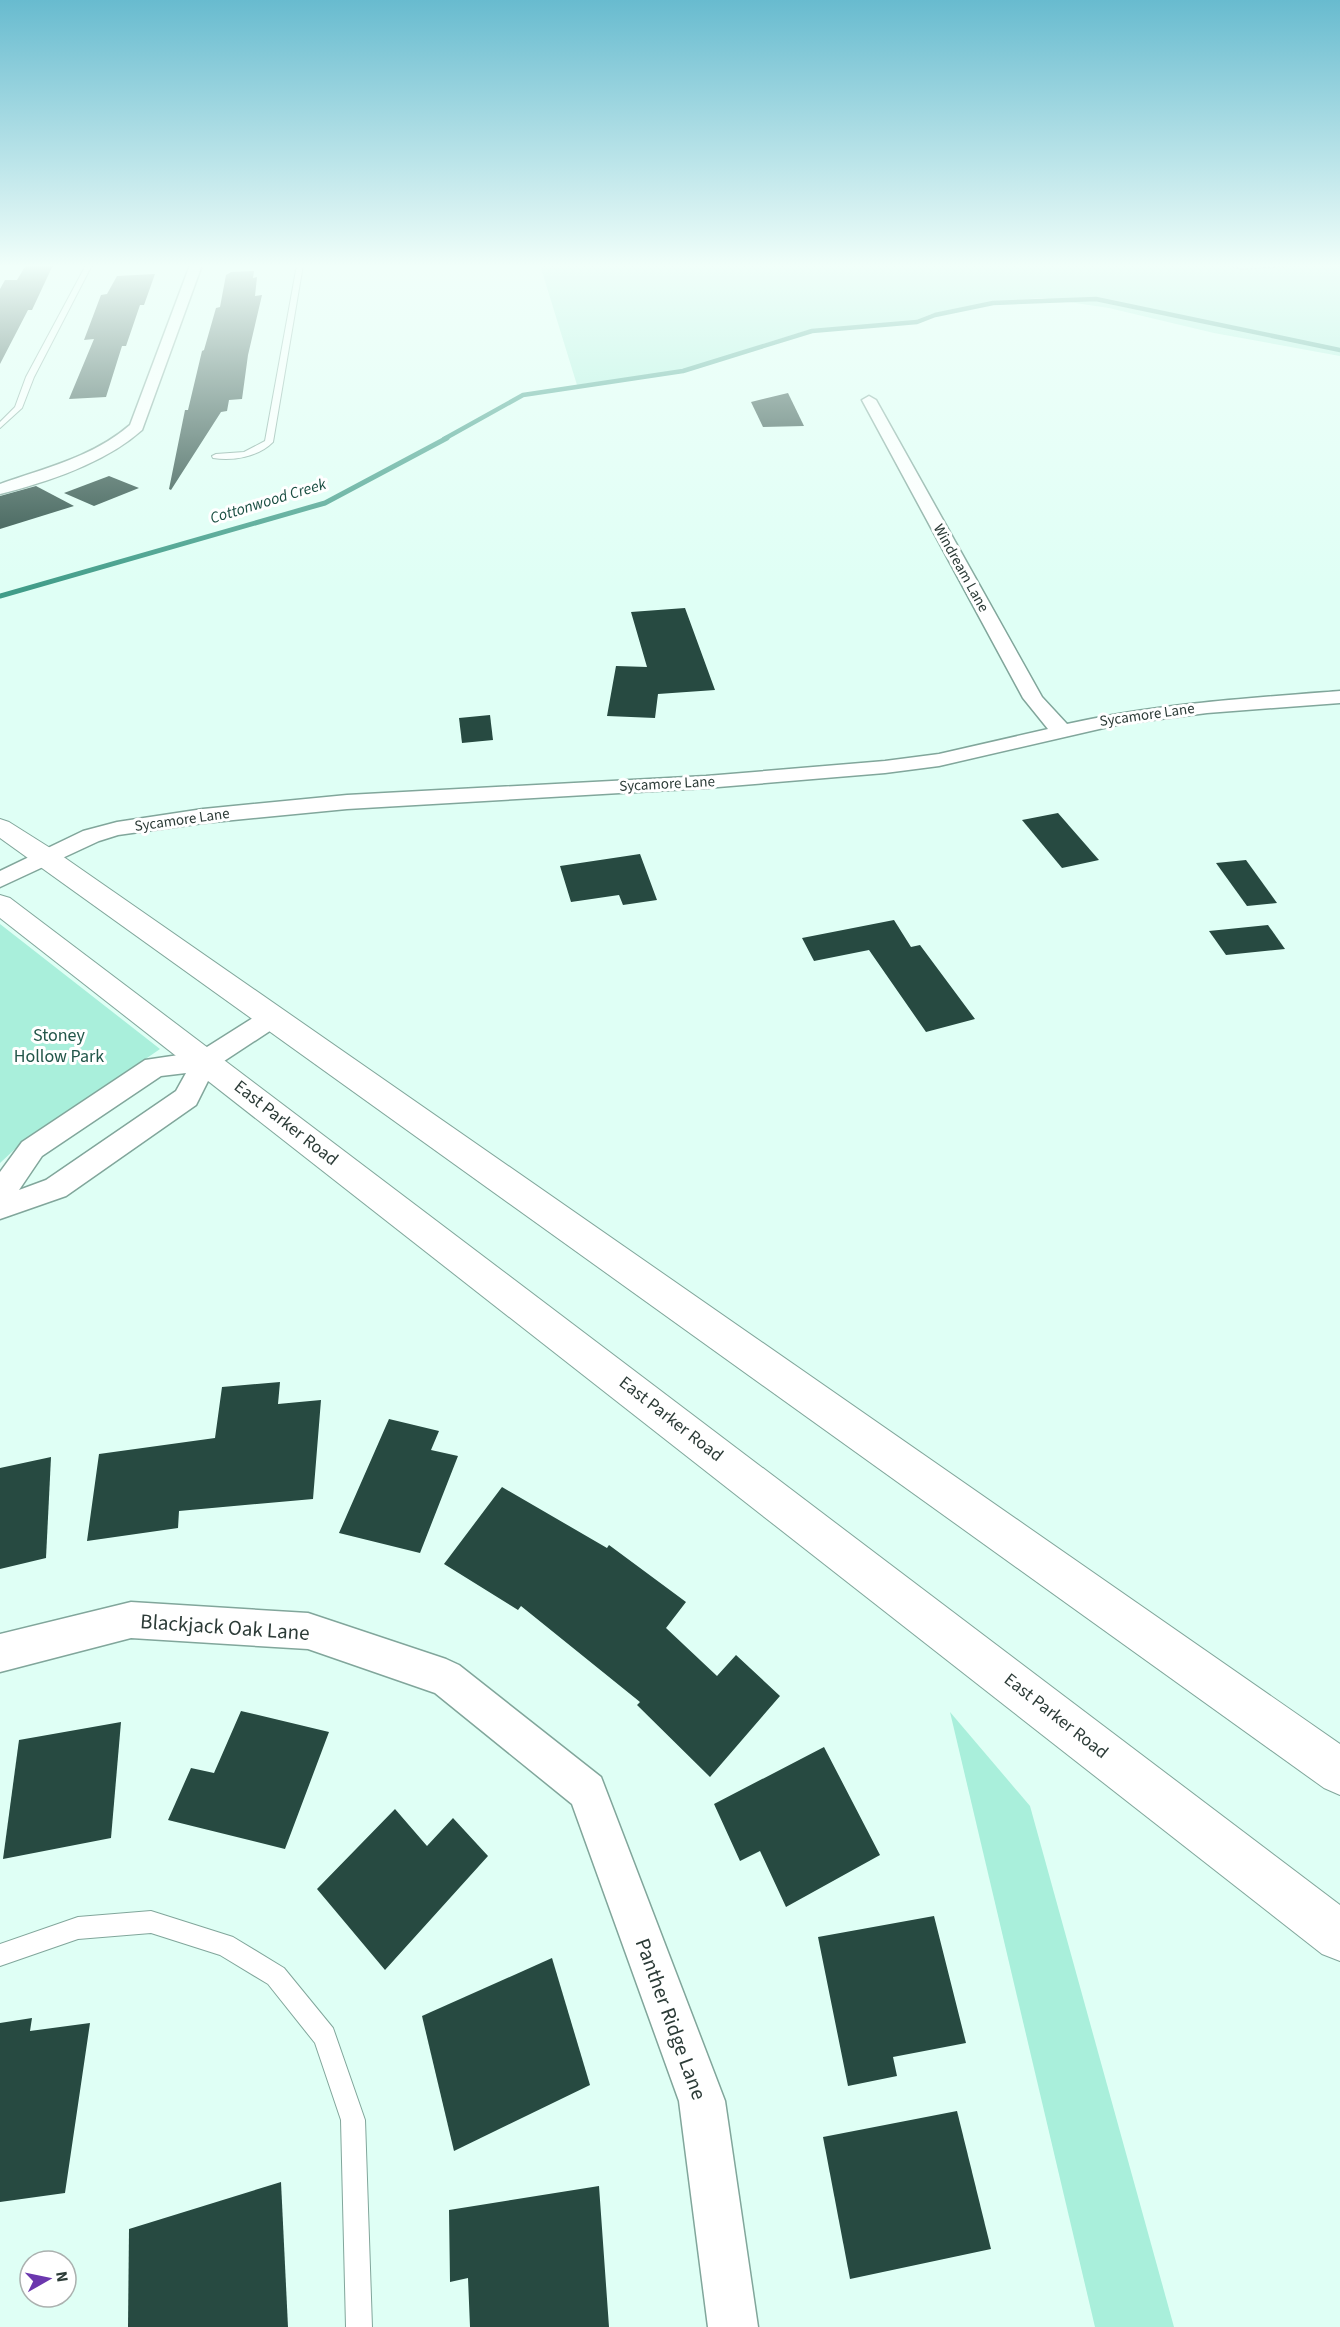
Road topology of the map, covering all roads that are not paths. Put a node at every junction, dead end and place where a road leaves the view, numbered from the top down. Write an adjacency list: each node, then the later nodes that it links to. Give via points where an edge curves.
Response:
1 (32, 374): 5 (lane, via 18,408)
2 (156, 374): 7 (street, via 137,427 128,436 106,450)
3 (281, 374): 6 (lane, via 269,442 248,454)
4 (868, 400): 9 (street, Windream Lane, via 1033,698)
5 (0, 426)
6 (216, 456)
7 (0, 489)
8 (1340, 697): 9 (street, Sycamore Lane, via 1170,711)
9 (1061, 730): 11 (street, Sycamore Lane, via 939,760 885,767 706,782 327,803 203,816 103,832)
10 (0, 827): 11 (main road)
11 (46, 857): 12 (street, Sycamore Lane); 14 (main road)
12 (0, 880)
13 (0, 904): 15 (main road, East Parker Road)
14 (273, 1017): 15 (street); 19 (main road)
15 (205, 1061): 16 (street, via 154,1067 32,1149); 17 (street, via 186,1098 56,1188); 21 (main road, East Parker Road)
16 (0, 1194)
17 (0, 1208)
18 (0, 1653): 20 (street, Blackjack Oak Lane, via 131,1620 308,1631 446,1678)
19 (1340, 1772)
20 (587, 1791): 24 (street, Panther Ridge Lane, via 702,2101)
21 (1340, 1936)
22 (0, 1954): 23 (lane, via 78,1928 151,1922 225,1946 276,1976 325,2036 353,2120)
23 (359, 2327)
24 (734, 2327)

